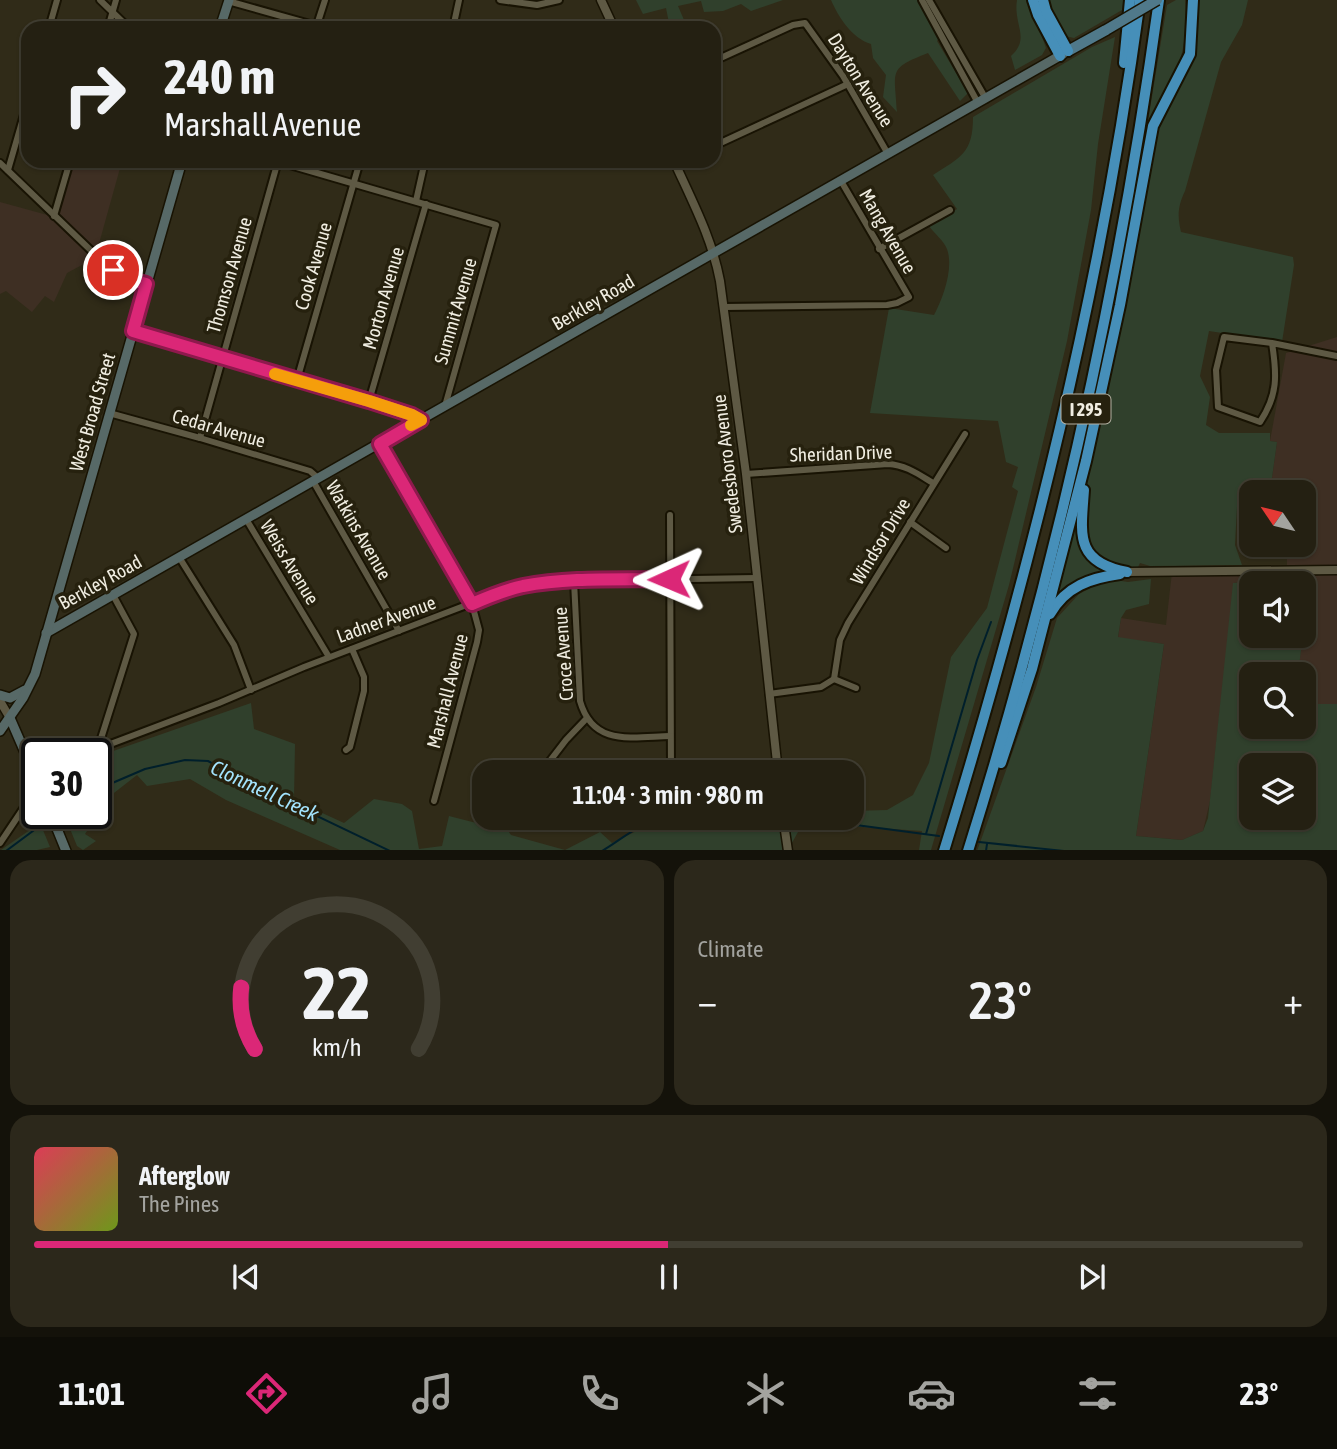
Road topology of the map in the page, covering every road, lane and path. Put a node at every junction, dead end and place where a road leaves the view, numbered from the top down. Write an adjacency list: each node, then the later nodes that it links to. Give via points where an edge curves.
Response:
1 (57, 0): 19 (street)
2 (100, 0): 18 (street)
3 (116, 0): 18 (street)
4 (228, 0): 22 (main road); 23 (street)
5 (325, 0): 24 (street)
6 (459, 0): 25 (street)
7 (500, 0): 8 (street, via 537,5)
8 (559, 0)
9 (601, 0): 26 (street)
10 (922, 0): 30 (street)
11 (929, 0): 30 (street)
12 (1033, 0): 27 (highway)
13 (1043, 0): 27 (highway)
14 (1130, 0): 55 (highway, via 1118,110 1075,336)
15 (1140, 0): 55 (highway, I 295)
16 (1158, 0): 27 (main road, Berkley Road, bridge); 106 (highway, I 295, via 1128,191 1078,448)
17 (1193, 0): 66 (highway, via 1190,54 1153,126)
18 (113, 12): 20 (street); 21 (street)
19 (51, 21)
20 (110, 21)
21 (122, 21)
22 (222, 21)
23 (299, 21)
24 (320, 21)
25 (454, 21)
26 (611, 21)
27 (1064, 54): 30 (main road, Berkley Road)
28 (721, 58): 29 (street, Dayton Avenue, via 805,23)
29 (848, 84): 32 (street); 33 (street, Dayton Avenue)
30 (982, 101): 33 (main road, Berkley Road)
31 (21, 125): 42 (street)
32 (721, 143)
33 (888, 154): 43 (main road, Berkley Road)
34 (0, 163): 42 (street)
35 (68, 168): 48 (street)
36 (180, 168): 51 (main road, West Broad Street)
37 (276, 168): 57 (street, Thomson Avenue)
38 (302, 168): 44 (street)
39 (358, 168): 44 (street, Cook Avenue)
40 (423, 168): 45 (street)
41 (680, 168): 50 (street, Swedesboro Avenue)
42 (8, 170): 48 (street)
43 (841, 181): 49 (street, Mang Avenue); 50 (main road, Berkley Road)
44 (354, 183): 45 (street); 58 (street, Cook Avenue)
45 (416, 201): 46 (street)
46 (426, 204): 59 (street, Morton Avenue); 60 (street, Summit Avenue, via 496,225)
47 (950, 210): 49 (street)
48 (54, 216): 51 (street, via 124,278)
49 (879, 249): 52 (street, Mang Avenue, via 909,297 897,303)
50 (715, 253): 52 (street, Swedesboro Avenue); 60 (main road, Berkley Road)
51 (146, 284): 53 (main road, West Broad Street)
52 (724, 307): 67 (street, Swedesboro Avenue)
53 (133, 331): 57 (street); 61 (main road, West Broad Street)
54 (1272, 343): 54 (street, via 1276,373 1271,405 1260,422 1218,407 1216,370 1224,337); 56 (street)
55 (1078, 351): 113 (highway, I 295, via 1015,613)
56 (1337, 356)
57 (222, 359): 58 (street); 64 (street, Thomson Avenue)
58 (297, 380): 59 (street)
59 (369, 401): 62 (street)
60 (444, 407): 62 (main road, Berkley Road)
61 (109, 413): 64 (street, Cedar Avenue); 84 (main road, West Broad Street)
62 (421, 420): 65 (main road, Berkley Road)
63 (965, 434): 69 (street, Windsor Drive)
64 (200, 438): 68 (street, Cedar Avenue, via 310,471)
65 (380, 444): 68 (main road, Berkley Road); 81 (street, Marshall Avenue)
66 (1086, 461): 76 (highway, via 1084,545 1098,562); 82 (highway)
67 (746, 474): 69 (street, Sheridan Drive, via 888,464 911,469); 77 (street, Swedesboro Avenue)
68 (315, 480): 71 (main road, Berkley Road); 83 (street, Watkins Avenue)
69 (933, 483): 72 (street, Windsor Drive)
70 (670, 515): 78 (street)
71 (246, 519): 74 (main road, Berkley Road); 86 (street, Weiss Avenue)
72 (910, 522): 73 (street); 87 (street, Windsor Drive, via 840,640)
73 (946, 548)
74 (179, 557): 80 (main road, Berkley Road); 90 (street, via 234,645)
75 (1337, 570): 76 (street)
76 (1127, 572): 82 (highway, via 1079,584 1054,608)
77 (756, 578): 78 (street, Ladner Avenue); 91 (street, Swedesboro Avenue)
78 (669, 579): 79 (street, Ladner Avenue); 97 (street)
79 (575, 581): 81 (street, Ladner Avenue, via 523,586); 95 (street, Croce Avenue, via 580,701)
80 (113, 595): 84 (main road, Berkley Road); 98 (street, via 134,634)
81 (472, 604): 83 (street, Ladner Avenue); 105 (street, Marshall Avenue, via 479,630 477,642)
82 (1044, 626): 106 (highway, via 1009,745)
83 (399, 631): 85 (street, Ladner Avenue)
84 (46, 633): 88 (main road, West Broad Street)
85 (352, 649): 86 (street, Ladner Avenue); 101 (street, via 364,677 364,691)
86 (329, 657): 90 (street, Ladner Avenue)
87 (834, 680): 89 (street); 91 (street, via 821,687)
88 (29, 686): 92 (main road, via 10,698); 94 (main road, West Broad Street)
89 (856, 688)
90 (251, 690): 100 (street, Ladner Avenue)
91 (769, 694): 104 (street, Swedesboro Avenue)
92 (0, 695)
93 (0, 701): 94 (street)
94 (10, 718): 96 (main road, West Broad Street); 99 (main road)
95 (587, 718): 97 (street, Croce Avenue, via 611,736); 102 (street)
96 (0, 731)
97 (670, 736): 103 (street)
98 (101, 738)
99 (21, 743)
100 (112, 743)
101 (346, 750)
102 (551, 760)
103 (671, 760)
104 (777, 760)
105 (434, 802)
106 (980, 811): 114 (highway, I 295)
107 (21, 812): 110 (street)
108 (57, 829): 111 (main road)
109 (785, 830): 112 (street)
110 (0, 843)
111 (66, 850)
112 (788, 850)
113 (944, 850)
114 (968, 850)

